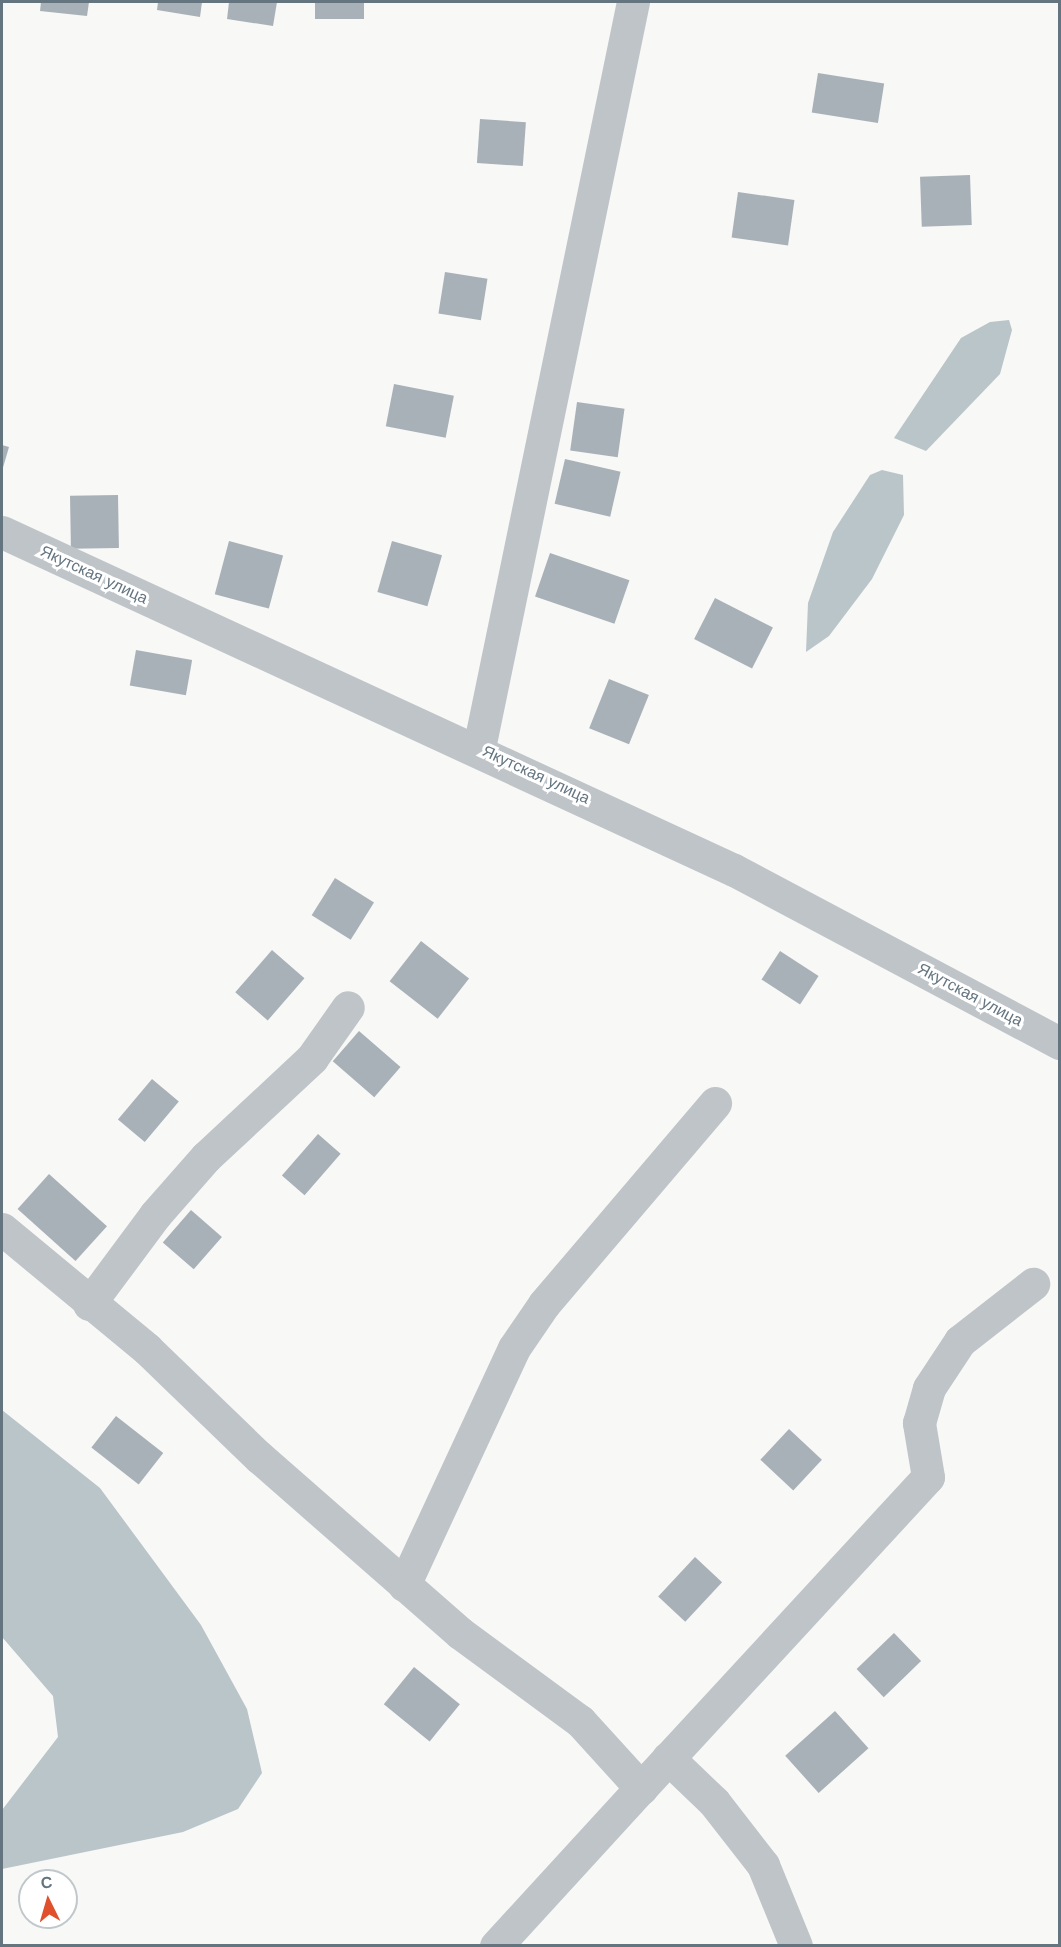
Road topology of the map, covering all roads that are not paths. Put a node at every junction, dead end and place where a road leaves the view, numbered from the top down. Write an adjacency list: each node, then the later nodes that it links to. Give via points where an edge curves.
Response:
1 (633, 2): 3 (street)
2 (2, 532): 3 (street, Якутская улица, via 234,642)
3 (479, 748): 5 (street, Якутская улица, via 734,870)
4 (348, 1007): 9 (street, via 312,1058 206,1157 155,1215)
5 (1059, 1044)
6 (715, 1103): 10 (street, via 544,1304 514,1348)
7 (2, 1229): 9 (street)
8 (1033, 1284): 11 (street, via 960,1341 929,1388 919,1423 928,1478)
9 (89, 1304): 10 (street, via 147,1348)
10 (404, 1585): 12 (street, via 580,1721)
11 (668, 1758): 12 (street); 14 (street, via 714,1802 763,1865)
12 (641, 1788): 13 (street)
13 (496, 1946)
14 (796, 1946)

